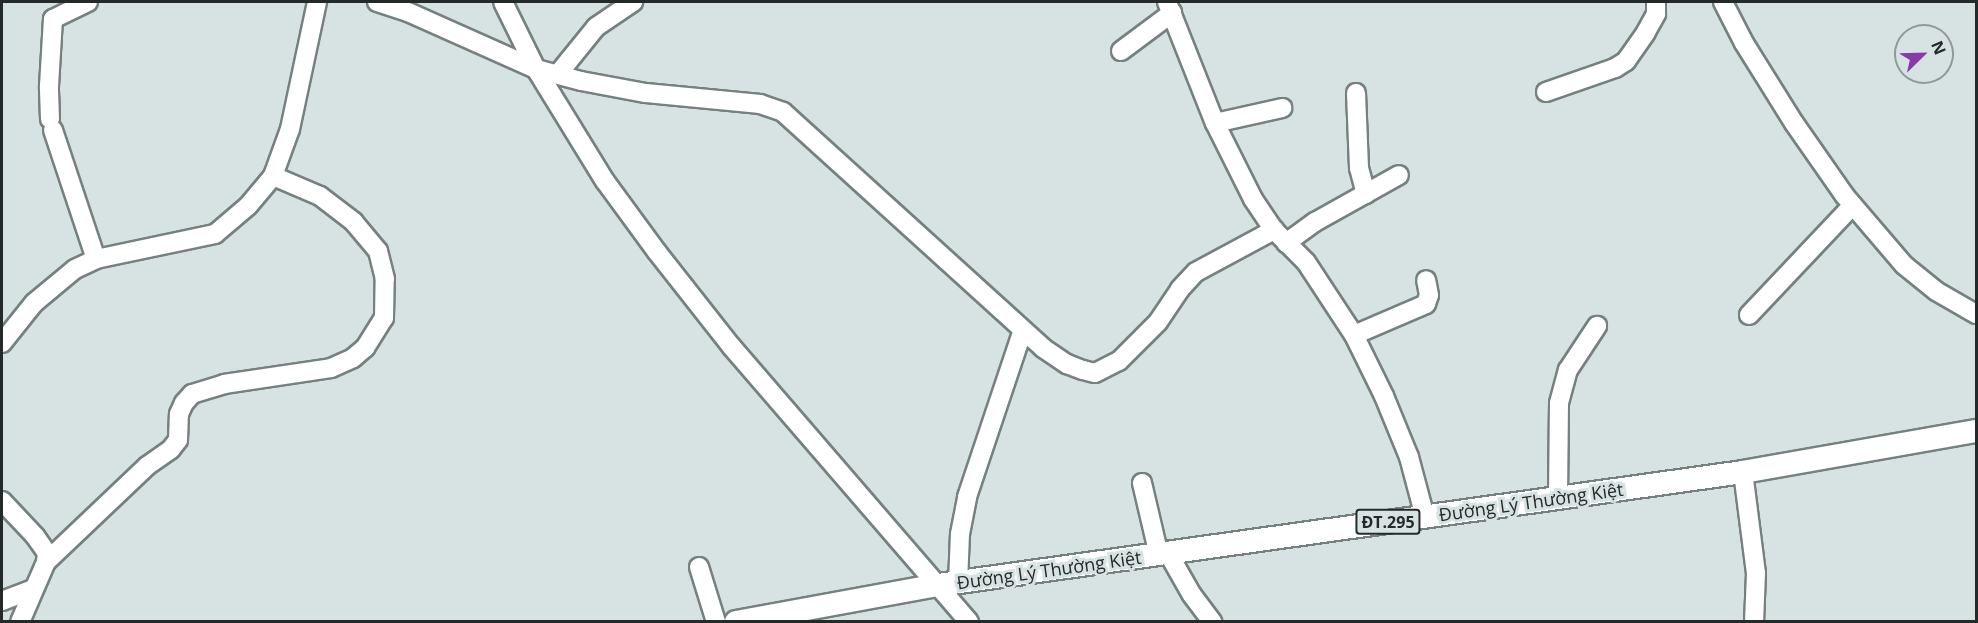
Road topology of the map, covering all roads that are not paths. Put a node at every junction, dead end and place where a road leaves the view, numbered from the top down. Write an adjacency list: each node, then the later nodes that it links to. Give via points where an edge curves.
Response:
1 (88, 2): 21 (street, via 53,19 49,86 52,124)
2 (317, 2): 17 (street, via 290,129)
3 (377, 2): 10 (street)
4 (503, 2): 10 (street)
5 (633, 2): 11 (street, via 596,27)
6 (1656, 2): 12 (street, via 1656,14 1626,61)
7 (1723, 2): 19 (street, via 1794,123)
8 (1169, 7): 9 (street); 15 (street)
9 (1121, 51)
10 (536, 69): 11 (street); 38 (street, via 605,181 730,346)
11 (558, 74): 26 (street, via 646,93 760,104 783,112)
12 (1546, 92)
13 (1356, 93): 18 (street, via 1359,168)
14 (1282, 108): 15 (street)
15 (1215, 123): 20 (street, via 1253,199)
16 (1399, 175): 18 (street)
17 (273, 176): 21 (street, via 248,206 215,234); 36 (street, via 320,196 354,222 378,251 385,279 384,318 365,348 331,368 224,384 192,394 179,414 178,440 171,449)
18 (1366, 194): 20 (street)
19 (1853, 205): 23 (street, via 1904,265 1936,291); 24 (street)
20 (1280, 236): 26 (street, via 1196,272 1158,322 1108,369 1095,373 1067,364); 27 (street, via 1306,262)
21 (96, 259): 28 (street, via 55,284)
22 (1426, 280): 27 (street, via 1426,304)
23 (1977, 314)
24 (1749, 315)
25 (1597, 326): 32 (street, via 1568,370 1559,403)
26 (1023, 330): 38 (street, via 967,497)
27 (1354, 335): 34 (street, via 1409,457)
28 (2, 343)
29 (1977, 431): 30 (main road, Đường Lý Thường Kiệt / ĐT.295)
30 (1743, 472): 32 (main road, Đường Lý Thường Kiệt / ĐT.295); 46 (street, via 1756,573)
31 (1142, 483): 35 (street, via 1157,548)
32 (1558, 498): 34 (main road, Đường Lý Thường Kiệt / ĐT.295)
33 (2, 501): 36 (street, via 43,545)
34 (1425, 517): 35 (main road, Đường Lý Thường Kiệt / ĐT.295)
35 (1165, 553): 38 (main road, Đường Lý Thường Kiệt / ĐT.295); 45 (street)
36 (46, 562): 39 (street)
37 (699, 567): 42 (street)
38 (948, 584): 43 (main road, Đường Lý Thường Kiệt / ĐT.295); 44 (street)
39 (33, 589): 40 (street); 41 (street)
40 (2, 601)
41 (20, 621)
42 (716, 621)
43 (735, 621)
44 (969, 621)
45 (1212, 621)
46 (1754, 621)

